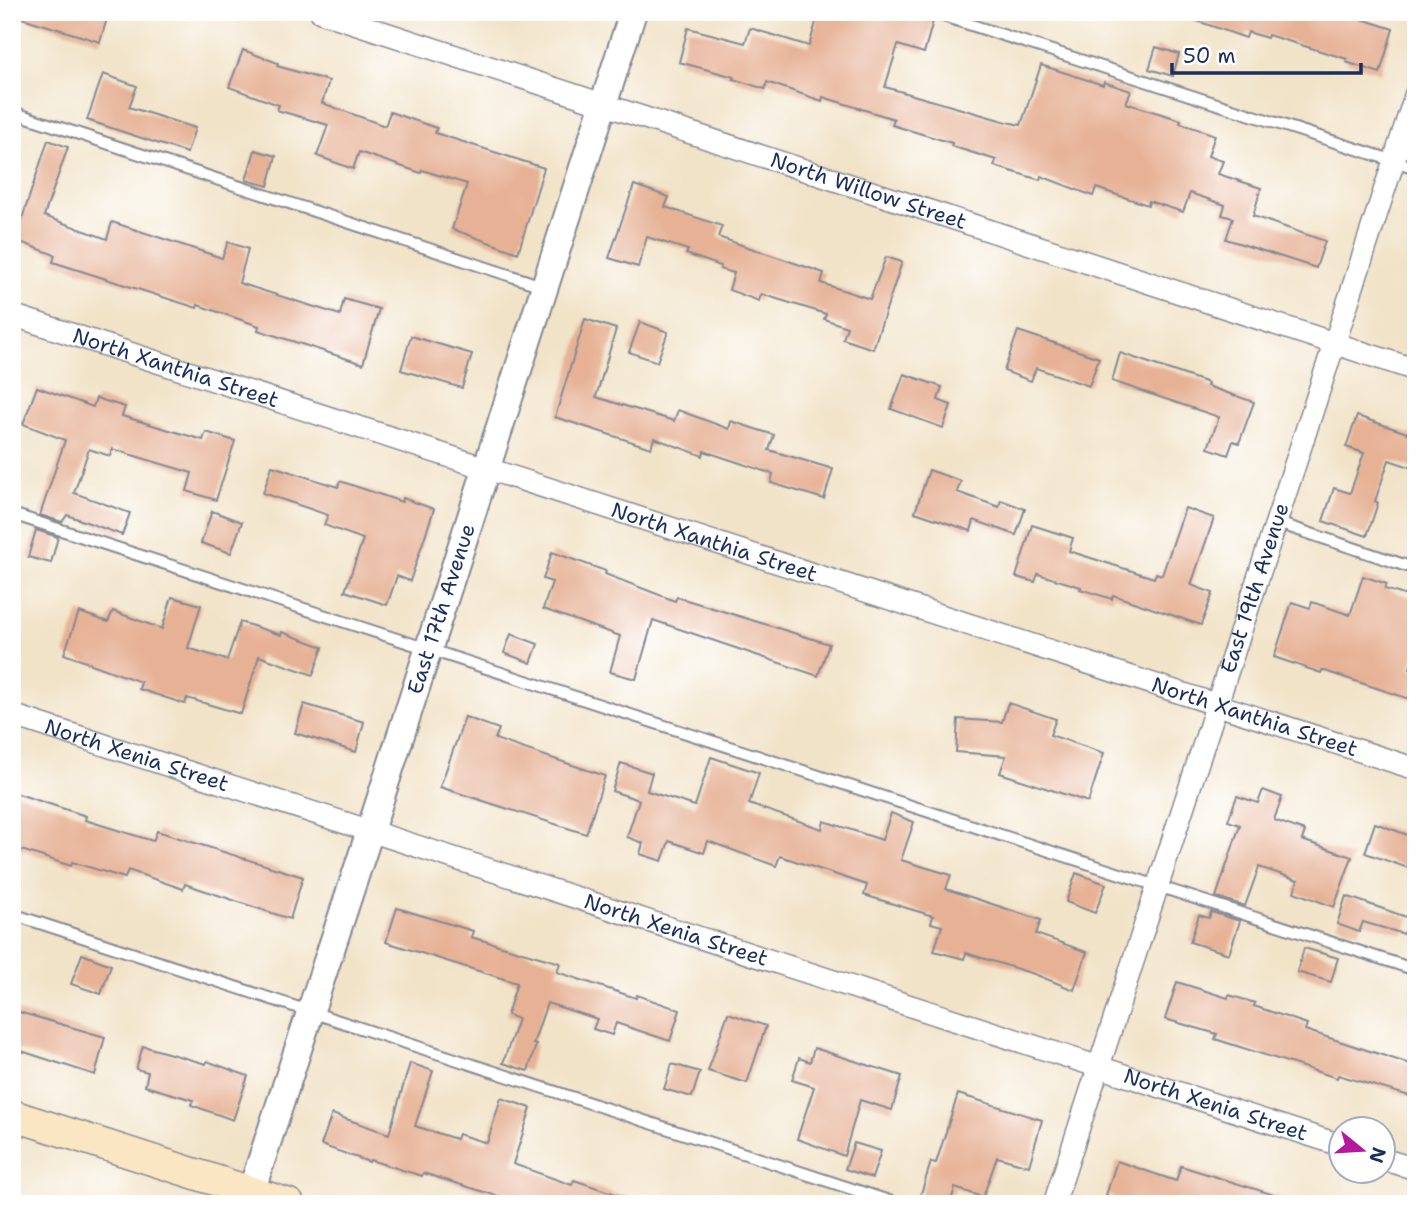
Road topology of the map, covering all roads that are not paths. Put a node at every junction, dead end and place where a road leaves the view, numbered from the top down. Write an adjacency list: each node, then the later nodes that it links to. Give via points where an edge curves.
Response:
1 (321, 12): 5 (street, North Willow Street)
2 (633, 12): 5 (street, East 17th Avenue)
3 (931, 12): 7 (lane)
4 (1416, 93): 7 (street, East 19th Avenue)
5 (604, 104): 9 (street, East 17th Avenue); 11 (street, North Willow Street)
6 (12, 112): 9 (lane)
7 (1394, 161): 8 (lane); 11 (street, East 19th Avenue)
8 (1416, 168)
9 (546, 287): 13 (street, East 17th Avenue)
10 (12, 315): 13 (street, North Xanthia Street)
11 (1335, 344): 12 (street, North Willow Street); 15 (street, East 19th Avenue)
12 (1416, 370)
13 (488, 468): 17 (street, East 17th Avenue); 18 (street, North Xanthia Street)
14 (12, 514): 17 (lane)
15 (1275, 522): 16 (lane); 18 (street, East 19th Avenue)
16 (1416, 569)
17 (429, 650): 21 (street, East 17th Avenue); 22 (lane)
18 (1217, 704): 20 (street, North Xanthia Street); 22 (street, East 19th Avenue)
19 (12, 715): 21 (street, North Xenia Street)
20 (1416, 769)
21 (370, 831): 25 (street, East 17th Avenue); 26 (street, North Xenia Street)
22 (1158, 888): 24 (lane); 26 (street, East 19th Avenue)
23 (12, 914): 25 (lane)
24 (1416, 970)
25 (311, 1011): 31 (street, East 17th Avenue); 33 (lane)
26 (1100, 1067): 28 (street, North Xenia Street); 34 (street, East 19th Avenue)
27 (12, 1115): 31 (main road)
28 (1326, 1140)
29 (1396, 1164): 30 (street)
30 (1416, 1170)
31 (249, 1198): 32 (main road)
32 (289, 1204)
33 (898, 1204)
34 (1054, 1204)

